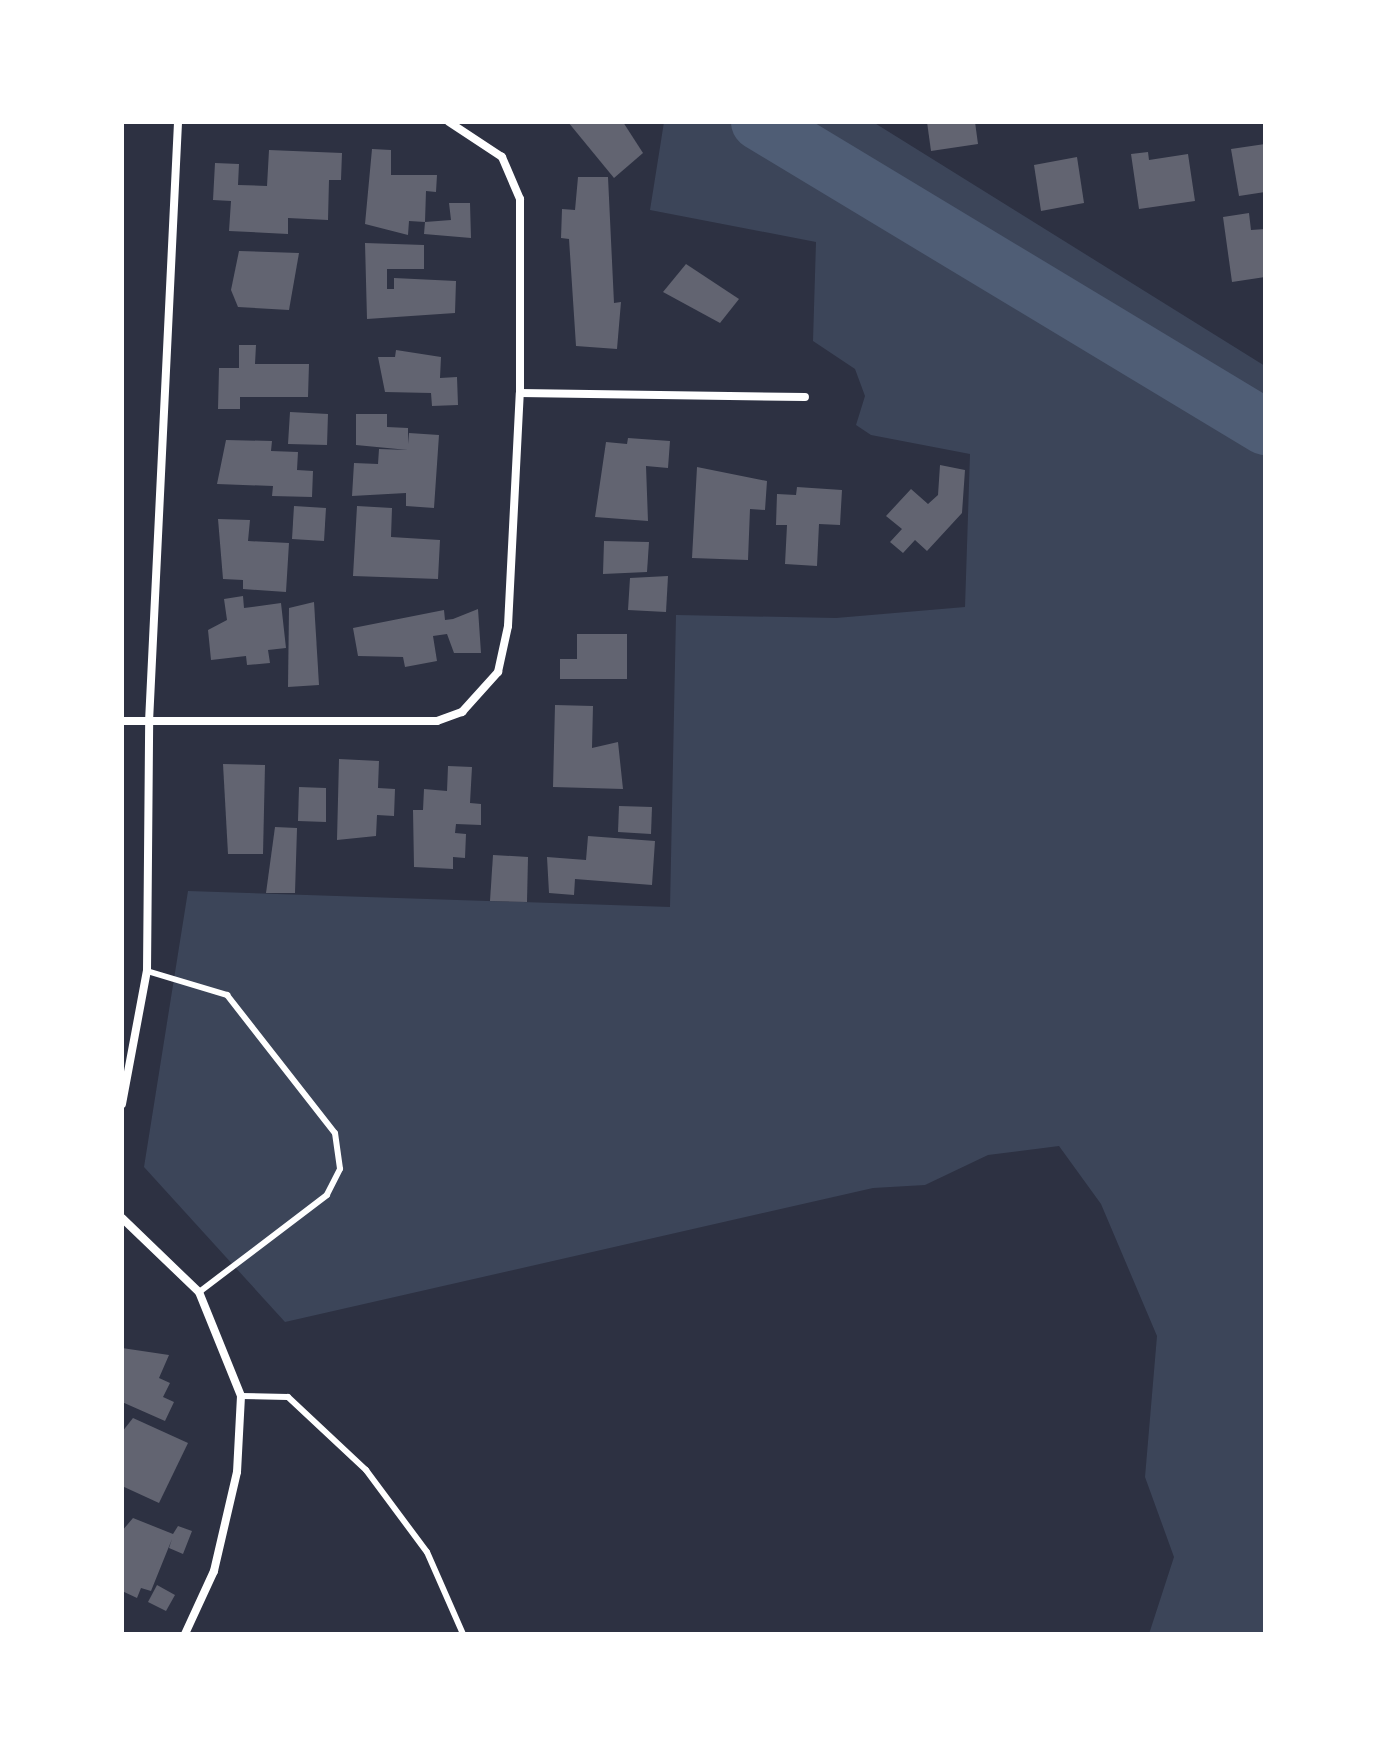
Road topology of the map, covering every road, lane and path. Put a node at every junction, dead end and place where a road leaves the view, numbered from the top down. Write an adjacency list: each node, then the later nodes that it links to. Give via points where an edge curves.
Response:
1 (178, 122): 6 (street)
2 (449, 122): 3 (street, via 487,141 515,176)
3 (520, 393): 4 (street); 6 (street, via 503,654 498,672 462,712 388,725)
4 (805, 397)
5 (122, 721): 6 (street)
6 (149, 722): 7 (street)
7 (147, 971): 8 (street); 10 (lane, via 227,995 335,1133 340,1169 327,1195)
8 (122, 1104)
9 (122, 1218): 10 (street)
10 (199, 1292): 11 (street, via 224,1339)
11 (241, 1396): 12 (street, via 237,1472 218,1557); 13 (lane, via 288,1397 366,1470 427,1552)
12 (185, 1634)
13 (463, 1634)

